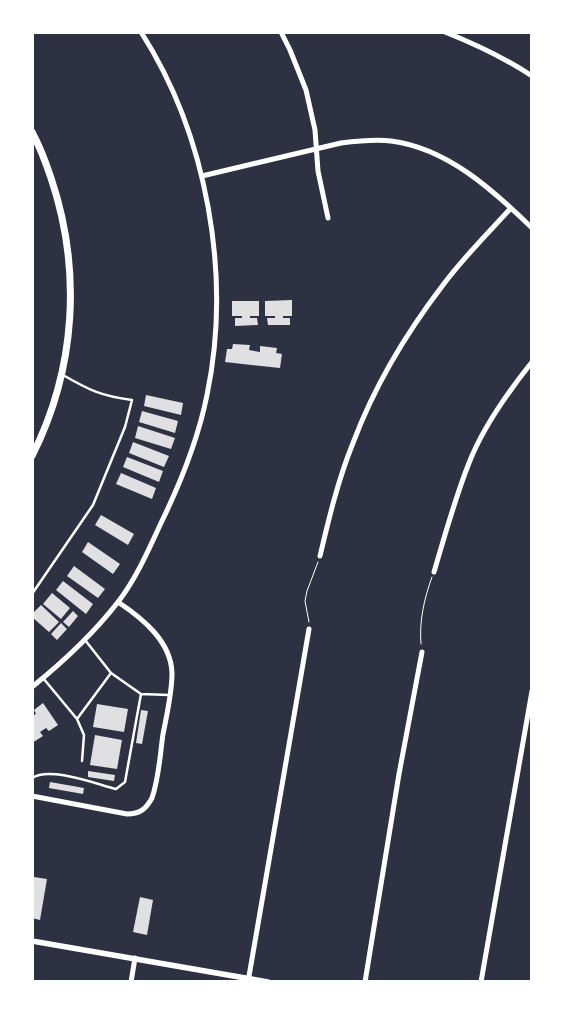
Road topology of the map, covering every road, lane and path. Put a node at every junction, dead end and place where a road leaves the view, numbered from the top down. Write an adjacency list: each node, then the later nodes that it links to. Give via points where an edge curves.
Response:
1 (140, 32): 7 (street, via 168,80)
2 (281, 32): 6 (street, via 306,90)
3 (445, 32): 4 (street)
4 (532, 76)
5 (32, 132): 12 (main road, via 57,196 71,271 70,328)
6 (316, 149): 7 (street); 8 (street, via 364,140 407,144 466,171); 9 (street)
7 (202, 176): 17 (street, via 213,243 217,304 207,394 192,451 175,494)
8 (511, 208): 10 (street); 14 (street, via 443,284 385,375 338,482)
9 (328, 218)
10 (532, 228)
11 (532, 362): 15 (street, via 488,426 470,461)
12 (62, 374): 13 (main road, via 51,412); 16 (lane, via 88,390 132,400 125,427 93,504)
13 (32, 456)
14 (320, 556): 18 (path, via 304,601)
15 (434, 572): 20 (path, via 426,592 420,628)
16 (32, 594)
17 (118, 602): 19 (street); 26 (street, via 147,624 163,644 172,673)
18 (309, 629): 33 (street)
19 (84, 640): 21 (lane); 22 (street)
20 (422, 652): 36 (street)
21 (111, 672): 25 (lane); 27 (lane)
22 (43, 678): 23 (street); 27 (lane)
23 (32, 687)
24 (532, 691): 37 (street)
25 (141, 694): 26 (lane); 29 (lane, via 125,782 116,789 56,774 38,774)
26 (169, 695): 30 (street, via 153,794 147,808 140,813 127,814)
27 (77, 719): 28 (lane, via 84,735)
28 (82, 761)
29 (32, 778)
30 (32, 796)
31 (32, 941): 32 (street)
32 (135, 958): 33 (street); 34 (street)
33 (248, 980): 35 (street)
34 (131, 982)
35 (268, 982)
36 (365, 982)
37 (481, 982)

